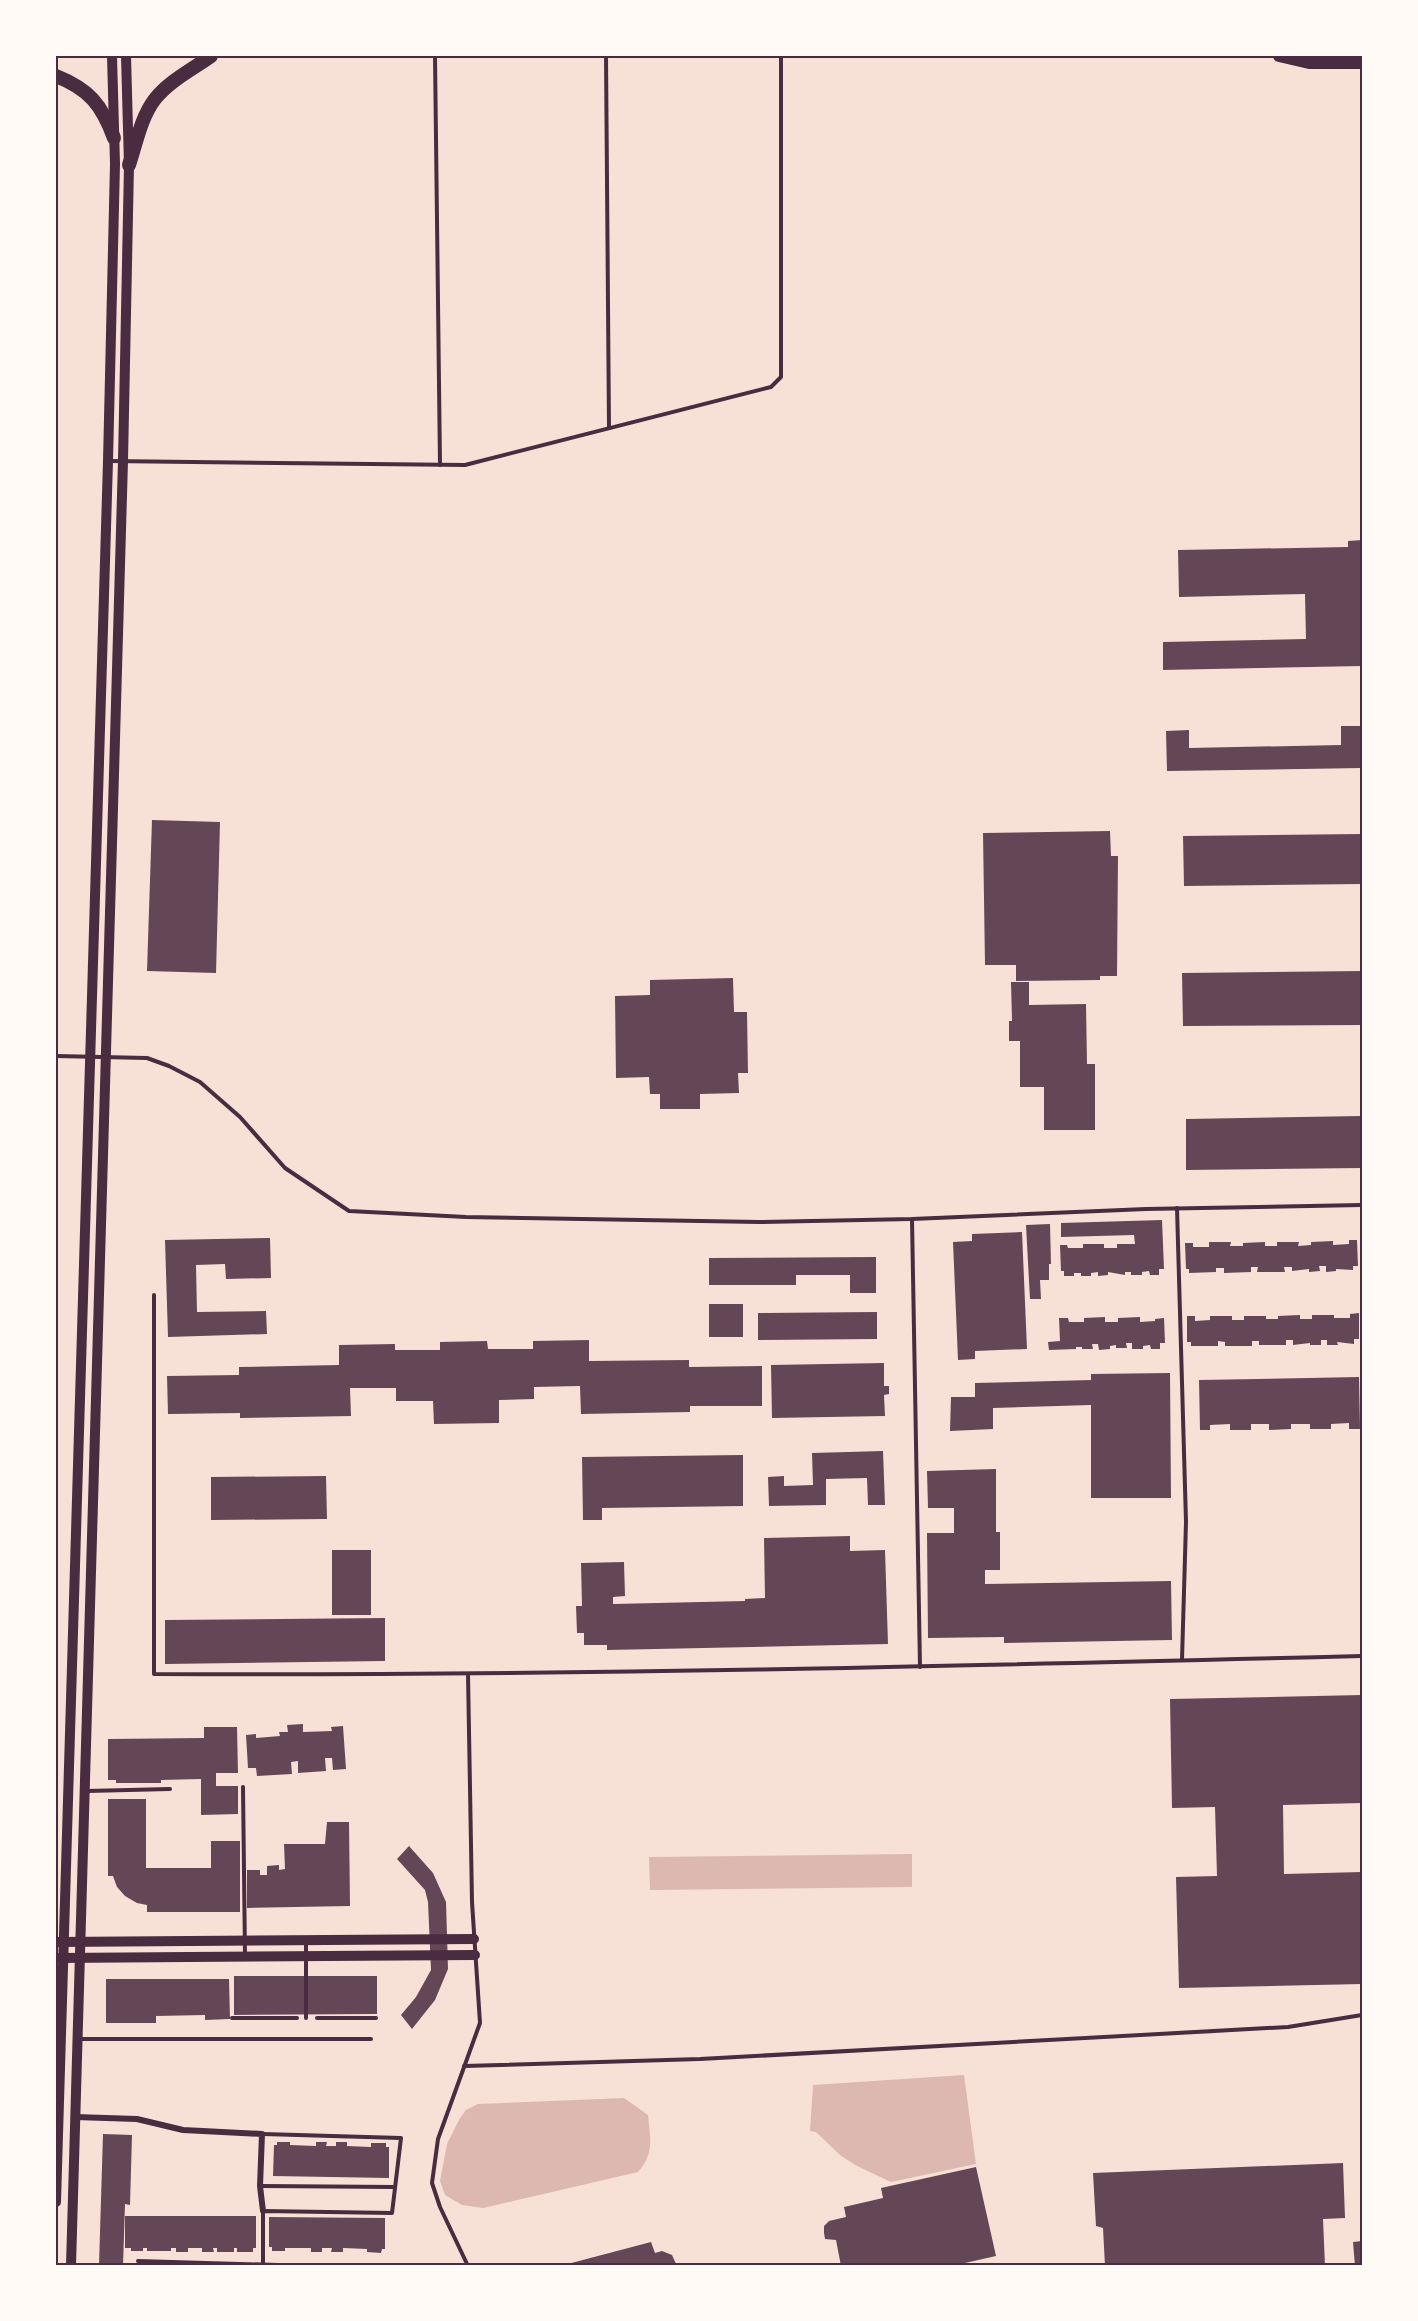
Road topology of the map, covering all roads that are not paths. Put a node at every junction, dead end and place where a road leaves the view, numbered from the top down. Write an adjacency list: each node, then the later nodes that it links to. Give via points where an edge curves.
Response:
1 (112, 56): 10 (main road)
2 (126, 56): 11 (main road)
3 (211, 56): 11 (highway, via 155,99)
4 (435, 56): 15 (lane)
5 (606, 56): 12 (lane)
6 (781, 56): 12 (lane, via 780,377 771,387)
7 (1280, 56): 8 (main road, via 1310,63)
8 (1362, 63)
9 (56, 76): 10 (highway, via 95,100)
10 (114, 138): 13 (main road)
11 (129, 165): 14 (main road)
12 (609, 428): 15 (lane, via 465,465)
13 (108, 461): 14 (lane); 31 (main road)
14 (123, 461): 15 (lane); 27 (main road)
15 (440, 465)
16 (56, 1056): 19 (lane, via 147,1058 169,1065 200,1082 240,1117 285,1168 349,1211 759,1222)
17 (1362, 1205): 18 (lane)
18 (1178, 1208): 19 (lane); 22 (lane, via 1186,1522)
19 (912, 1219): 23 (lane)
20 (154, 1295): 24 (lane, via 154,1674)
21 (1362, 1656): 22 (lane)
22 (1182, 1660): 23 (lane)
23 (920, 1667): 24 (lane)
24 (468, 1674): 28 (lane)
25 (243, 1787): 30 (lane)
26 (170, 1790): 27 (lane)
27 (83, 1791): 32 (main road)
28 (474, 1939): 29 (main road); 33 (lane)
29 (306, 1940): 30 (main road); 34 (lane)
30 (245, 1941): 32 (main road); 35 (lane)
31 (59, 1942): 32 (main road); 36 (main road)
32 (79, 1942): 37 (main road)
33 (475, 1955): 34 (main road); 42 (lane, via 480,2023)
34 (306, 1956): 35 (main road); 39 (lane)
35 (245, 1957): 37 (main road)
36 (59, 1958): 37 (main road); 47 (main road)
37 (79, 1958): 40 (main road)
38 (1362, 2015): 42 (lane, via 1288,2027 700,2059)
39 (306, 2018)
40 (77, 2039): 41 (lane); 43 (main road)
41 (371, 2039)
42 (464, 2066): 53 (lane, via 438,2139 432,2184)
43 (75, 2117): 44 (street, via 137,2119 183,2130); 51 (main road)
44 (262, 2134): 45 (street); 46 (lane, via 401,2138)
45 (260, 2186): 46 (lane); 48 (street)
46 (395, 2187): 48 (lane, via 392,2213)
47 (56, 2202)
48 (263, 2211): 50 (lane)
49 (138, 2261): 50 (lane)
50 (263, 2264): 52 (lane)
51 (71, 2265)
52 (311, 2265)
53 (468, 2265)

